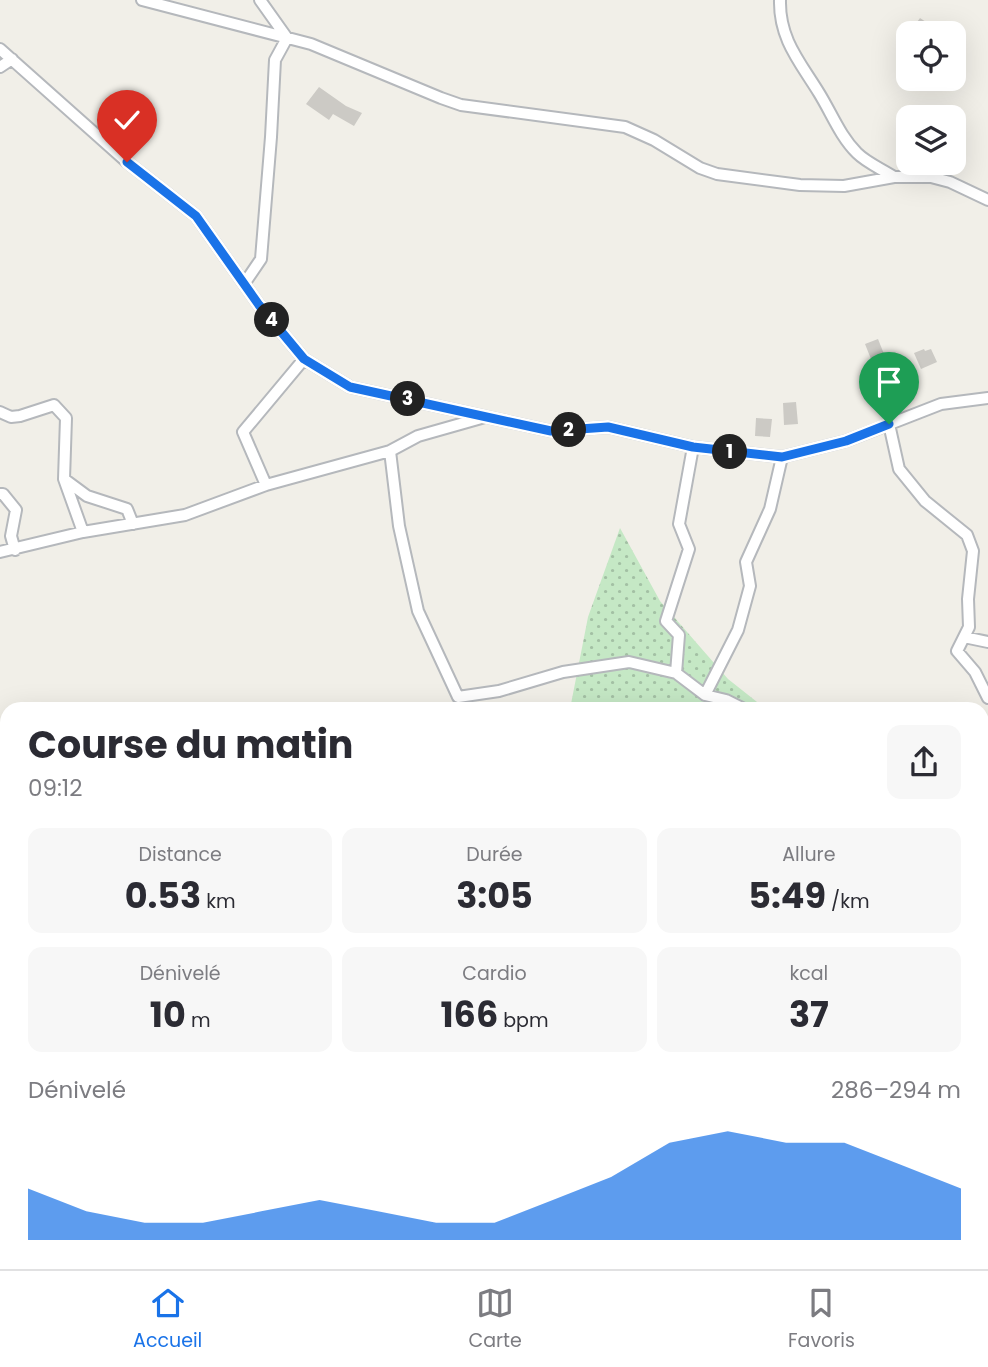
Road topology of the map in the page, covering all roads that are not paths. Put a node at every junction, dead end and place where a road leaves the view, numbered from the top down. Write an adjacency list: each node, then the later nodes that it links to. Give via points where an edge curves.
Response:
1 (142, 0): 4 (street)
2 (260, 0): 4 (street)
3 (780, 0): 8 (street, via 780,17 794,56 842,134 859,155)
4 (287, 38): 8 (street, via 461,104 625,127 716,174 844,186); 10 (street, via 275,60 261,259)
5 (0, 49): 6 (street)
6 (12, 58): 7 (street); 10 (street, via 127,162 196,216)
7 (0, 67)
8 (894, 177): 9 (street, via 931,177)
9 (988, 200)
10 (244, 284): 11 (street)
11 (304, 359): 14 (street, via 350,387); 20 (street, via 243,432)
12 (988, 398): 15 (street, via 941,404)
13 (0, 412): 19 (street, via 11,417 54,405 58,408 66,418)
14 (487, 416): 16 (street, via 551,431 608,427); 17 (street, via 418,436)
15 (889, 424): 18 (street, via 846,441); 26 (street, via 899,469 925,501 967,535 973,551 969,627)
16 (693, 447): 18 (street); 28 (street, via 679,524 690,549 666,621 679,635)
17 (390, 451): 20 (street); 30 (street, via 399,526 418,611)
18 (782, 457): 29 (street, via 770,509 746,562 750,586 737,630)
19 (64, 479): 22 (street, via 87,496 127,509); 23 (street)
20 (266, 485): 22 (street, via 185,515)
21 (0, 494): 24 (street, via 16,510 11,536)
22 (133, 524): 23 (street)
23 (83, 532): 24 (street)
24 (15, 550): 25 (street)
25 (0, 552)
26 (964, 637): 27 (street); 31 (street, via 957,651)
27 (988, 642)
28 (676, 673): 29 (street); 30 (street, via 629,662 563,671 499,691)
29 (705, 695): 33 (street)
30 (458, 697): 32 (street)
31 (988, 698)
32 (456, 702)
33 (730, 702)

